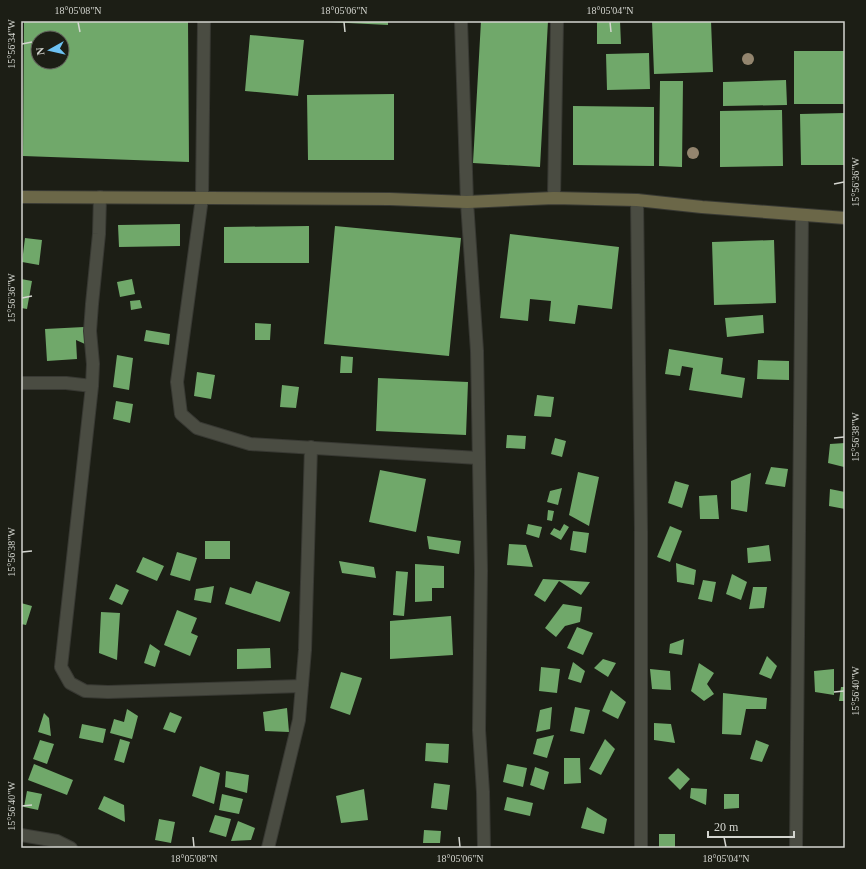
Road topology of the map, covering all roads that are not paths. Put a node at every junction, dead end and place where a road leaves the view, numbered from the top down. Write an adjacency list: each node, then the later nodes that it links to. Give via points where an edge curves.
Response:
1 (204, 21): 6 (street)
2 (461, 21): 9 (street)
3 (558, 21): 7 (street)
4 (21, 197): 5 (street)
5 (100, 197): 6 (street); 13 (street, via 90,331)
6 (202, 198): 9 (street); 14 (street, via 177,382 181,414 197,428 250,444)
7 (554, 198): 8 (street); 9 (street)
8 (637, 200): 10 (street); 21 (street)
9 (467, 202): 15 (street, via 477,351)
10 (802, 215): 11 (street); 22 (street)
11 (845, 218)
12 (21, 383): 13 (street)
13 (92, 386): 16 (street, via 62,667 70,683 86,692)
14 (311, 448): 15 (street); 16 (street)
15 (478, 458): 20 (street, via 481,571 479,730)
16 (302, 686): 19 (street, via 299,720)
17 (21, 835): 18 (street, via 57,841)
18 (71, 848)
19 (268, 848)
20 (484, 848)
21 (641, 848)
22 (796, 848)

